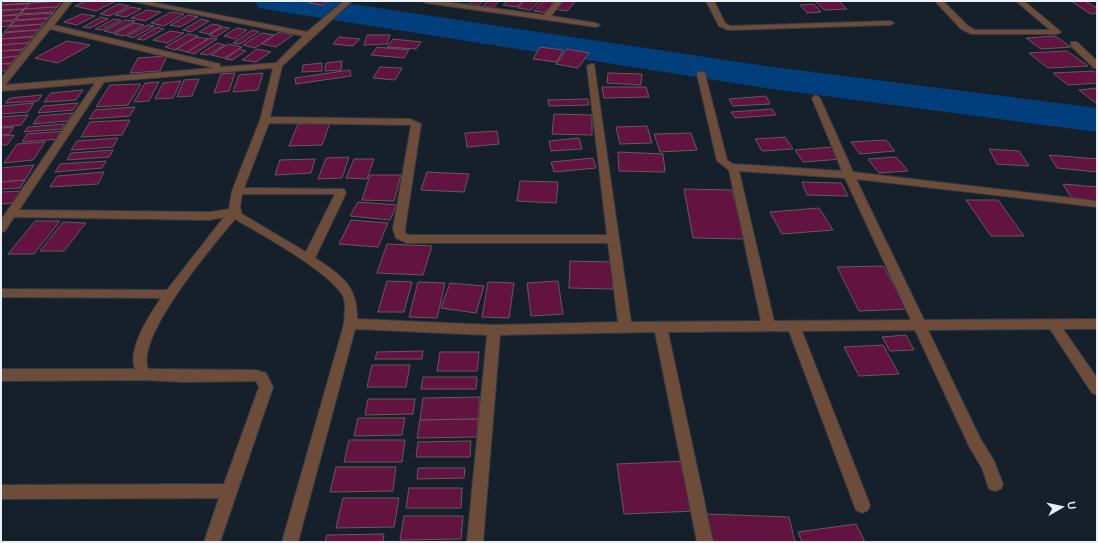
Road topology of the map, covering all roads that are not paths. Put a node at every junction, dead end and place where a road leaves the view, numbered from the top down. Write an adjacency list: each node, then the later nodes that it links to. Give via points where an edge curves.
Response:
1 (69, 1): 12 (street)
2 (134, 1): 13 (street)
3 (426, 1): 9 (street)
4 (559, 1): 9 (street)
5 (710, 1): 10 (street, via 722,24 728,28)
6 (938, 1): 7 (street, via 964,27 974,32 1057,32)
7 (1020, 1)
8 (345, 4): 13 (street)
9 (546, 18): 11 (street)
10 (890, 23)
11 (596, 25)
12 (49, 26): 18 (street); 21 (street)
13 (308, 35): 15 (street)
14 (1074, 44): 17 (street)
15 (278, 65): 18 (street); 24 (street)
16 (591, 66): 32 (street)
17 (1097, 66)
18 (226, 68): 20 (street)
19 (701, 74): 25 (street, via 722,161)
20 (101, 80): 22 (street); 30 (street)
21 (1, 84)
22 (1, 88)
23 (816, 98): 26 (street)
24 (265, 120): 27 (street); 32 (street, via 416,124 399,230 400,235 407,239)
25 (733, 167): 26 (street); 40 (street)
26 (849, 175): 28 (street); 39 (street)
27 (237, 191): 29 (street); 33 (street, via 340,191 342,193)
28 (1097, 204)
29 (235, 212): 30 (street, via 210,216); 33 (street); 35 (street, via 212,238)
30 (12, 213): 31 (street)
31 (1, 228)
32 (614, 239): 43 (street)
33 (308, 260): 36 (street, via 340,282 349,297)
34 (1, 293): 35 (street)
35 (172, 294): 45 (street, via 152,322 143,341 138,361)
36 (350, 324): 44 (street); 53 (street)
37 (1053, 324): 38 (street); 39 (street); 47 (street)
38 (1097, 324)
39 (919, 325): 41 (street); 48 (street, via 975,443 989,466)
40 (769, 326): 41 (street); 42 (street)
41 (794, 326): 51 (street)
42 (661, 327): 43 (street); 55 (street)
43 (626, 328): 44 (street)
44 (494, 330): 54 (street)
45 (144, 374): 46 (street); 49 (street, via 225,376 248,373 261,377 266,387)
46 (1, 375)
47 (1097, 389)
48 (995, 484)
49 (231, 491): 50 (street); 52 (street)
50 (1, 492)
51 (862, 506)
52 (212, 542)
53 (290, 542)
54 (475, 542)
55 (705, 542)

